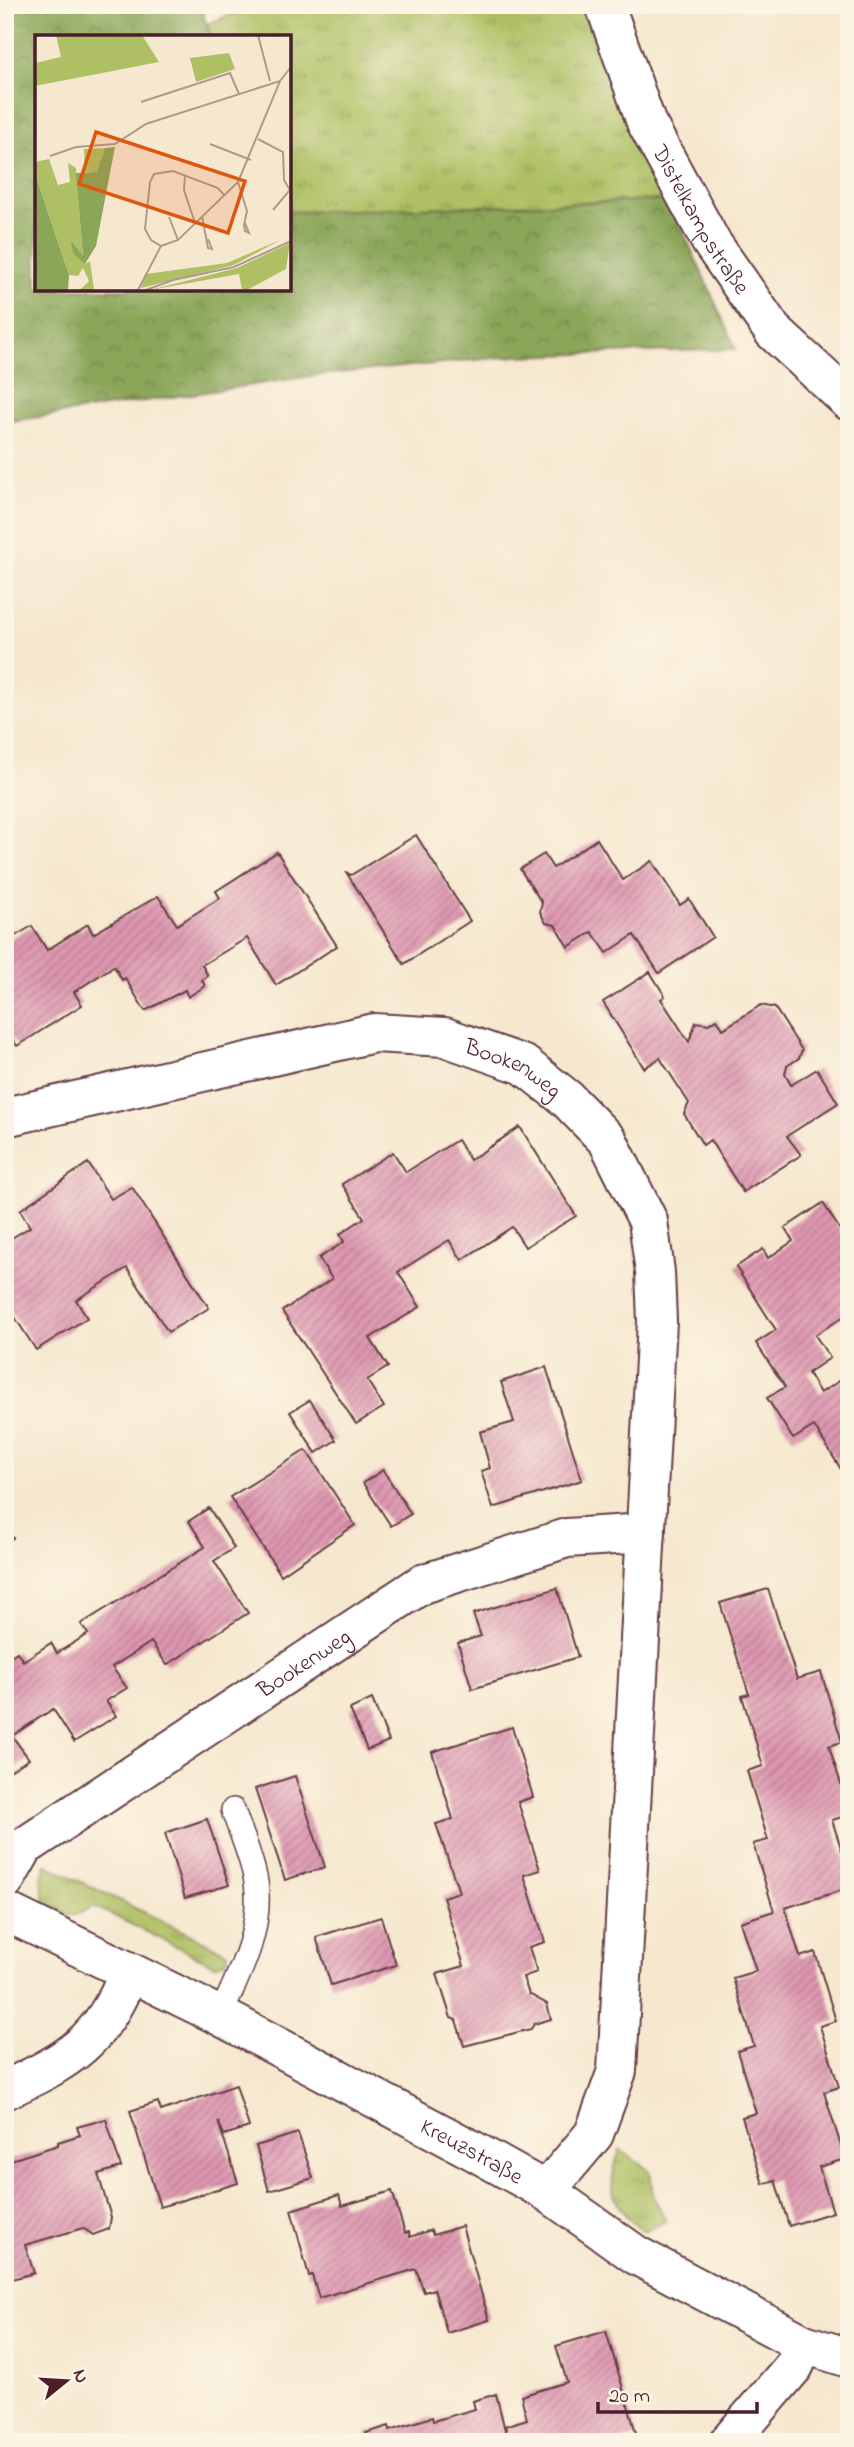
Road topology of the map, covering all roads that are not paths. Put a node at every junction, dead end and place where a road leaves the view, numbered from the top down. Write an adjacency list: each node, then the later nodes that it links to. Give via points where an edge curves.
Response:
1 (605, 5): 2 (street, Distelkampstraße, via 646,122 711,242 773,331)
2 (849, 401)
3 (5, 1117): 4 (street, Bookenweg, via 374,1032 445,1037 524,1065 567,1099 608,1141 648,1221 657,1321)
4 (646, 1533): 6 (street, Bookenweg, via 567,1538 422,1584 24,1847); 11 (street, Bookenweg, via 617,2071 594,2134)
5 (233, 1810): 9 (lane, via 256,1883 256,1917 248,1955)
6 (5, 1880)
7 (5, 1911): 8 (street, Kreuzstraße)
8 (129, 1972): 9 (street, Kreuzstraße); 10 (street, via 91,2040 60,2064)
9 (220, 2016): 11 (street, Kreuzstraße)
10 (5, 2090)
11 (546, 2192): 12 (street, Kreuzstraße, via 636,2255)
12 (804, 2344): 13 (street, Kreuzstraße); 14 (street, via 794,2366)
13 (849, 2358)
14 (729, 2442)

